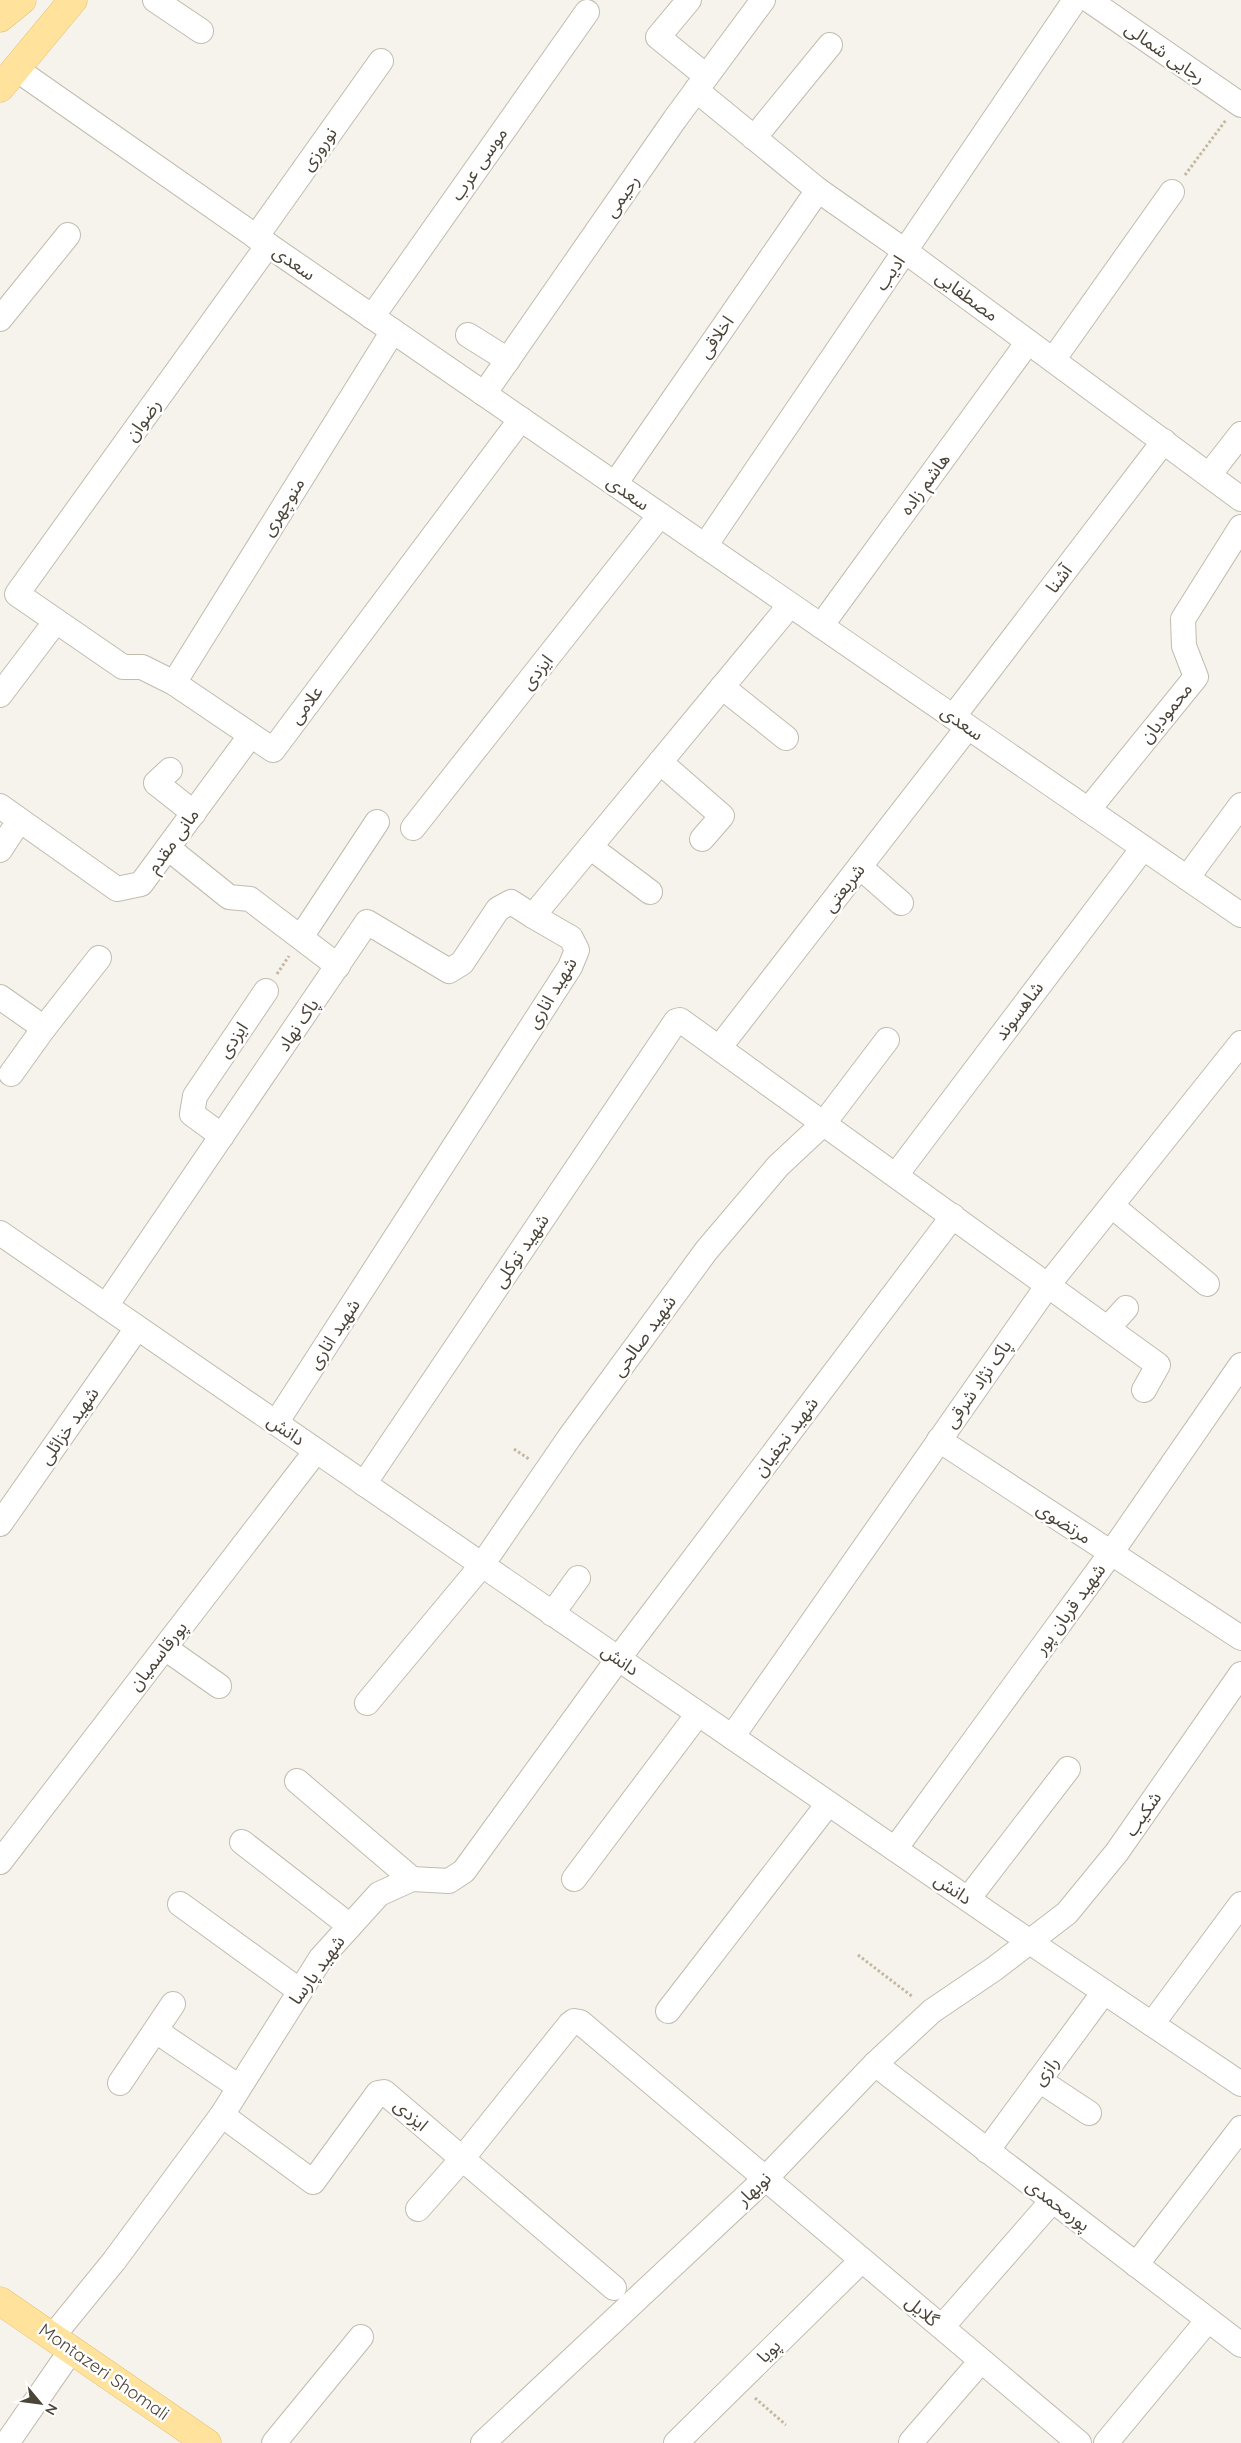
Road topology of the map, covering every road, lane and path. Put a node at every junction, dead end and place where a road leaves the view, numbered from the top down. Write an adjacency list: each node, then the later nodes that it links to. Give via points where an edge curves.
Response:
1 (22, 0): 9 (main road)
2 (73, 0): 13 (main road)
3 (155, 0): 10 (street)
4 (689, 0): 14 (street, مصطفایی, via 658,37)
5 (763, 0): 14 (street, رحیمی)
6 (1075, 0): 21 (street, ادیب)
7 (1089, 0): 15 (street, رجایی شمالی)
8 (587, 12): 22 (street, موسی عرب)
9 (0, 18)
10 (201, 31)
11 (830, 45): 16 (street)
12 (382, 61): 20 (street, نوروزی)
13 (8, 79): 20 (street, سعدی)
14 (701, 83): 16 (street, مصطفایی); 27 (street, رحیمی)
15 (1240, 105): 18 (path)
16 (754, 138): 17 (street, مصطفایی)
17 (818, 190): 21 (street, مصطفایی); 34 (street, اخلاقی)
18 (1172, 192): 28 (street)
19 (68, 235): 23 (street)
20 (262, 241): 22 (street, سعدی); 39 (street, رضوان)
21 (905, 251): 26 (street, مصطفایی); 38 (street, ادیب)
22 (372, 317): 24 (street, سعدی)
23 (0, 319)
24 (393, 331): 29 (street, سعدی); 43 (street, منوچهری)
25 (468, 335): 27 (street)
26 (1028, 342): 28 (street, مصطفایی); 42 (street, هاشم زاده)
27 (508, 360): 29 (street, رحیمی)
28 (1053, 360): 32 (street, مصطفایی)
29 (484, 394): 30 (street, سعدی)
30 (521, 419): 34 (street, سعدی); 47 (street, علامی, via 273,750)
31 (1241, 434): 33 (street)
32 (1164, 441): 33 (street, مصطفایی); 46 (street, آشنا)
33 (1209, 475): 35 (street, مصطفایی)
34 (614, 484): 36 (street, سعدی)
35 (1241, 499)
36 (660, 515): 38 (street, سعدی); 57 (street, ایزدی)
37 (1241, 527): 53 (street, محمودیان, via 1183,619 1184,646 1196,677)
38 (705, 546): 40 (street, سعدی)
39 (17, 594): 41 (street, علامی)
40 (790, 605): 42 (street, سعدی); 44 (street)
41 (56, 621): 43 (street, علامی, via 123,668 142,667); 45 (street)
42 (821, 626): 46 (street, سعدی)
43 (174, 683): 47 (street, علامی)
44 (722, 687): 48 (street); 49 (street)
45 (0, 695)
46 (961, 722): 53 (street, سعدی); 63 (street, شریعتی)
47 (250, 736): 54 (street, مانی مقدم)
48 (786, 738)
49 (660, 762): 58 (street, via 722,816); 59 (street)
50 (170, 770): 54 (street, via 156,783)
51 (1241, 805): 64 (street)
52 (0, 806): 55 (street, مانی مقدم)
53 (1088, 810): 61 (street, سعدی)
54 (194, 813): 60 (street, مانی مقدم)
55 (19, 821): 60 (street, مانی مقدم, via 117,889 141,884); 62 (street)
56 (377, 822): 69 (street)
57 (413, 828)
58 (702, 839)
59 (590, 847): 65 (street); 68 (street)
60 (168, 848): 69 (street, via 229,897 250,899)
61 (1143, 848): 64 (street, سعدی); 81 (street, شاهسوند)
62 (0, 850)
63 (860, 867): 66 (street); 77 (street, شریعتی)
64 (1187, 878): 67 (street, سعدی)
65 (650, 892)
66 (901, 903)
67 (1241, 915)
68 (533, 916): 71 (street, پاک نهاد, via 511,902 498,909 462,963 448,971 368,922); 93 (street, شهید اناری, via 571,938 578,950 570,967)
69 (301, 937): 71 (street); 72 (path)
70 (99, 958): 74 (street)
71 (338, 966): 80 (street, پاک نهاد)
72 (266, 991): 80 (street, ایزدی, via 195,1096 192,1114)
73 (0, 997): 74 (street)
74 (44, 1028): 78 (street)
75 (887, 1040): 79 (street)
76 (1241, 1044): 82 (street, پاک نژاد شرقی)
77 (719, 1048): 79 (street); 96 (street, شهید توکلی, via 680,1020 676,1021)
78 (12, 1074)
79 (824, 1122): 81 (street); 99 (street, شهید صالحی, via 778,1166 706,1251 569,1438)
80 (222, 1136): 87 (street, پاک نهاد)
81 (896, 1175): 83 (street)
82 (1112, 1206): 85 (street); 86 (street, پاک نژاد شرقی)
83 (954, 1216): 86 (street); 104 (street, شهید نجفیان)
84 (0, 1233): 87 (street, دانش)
85 (1207, 1284)
86 (1048, 1285): 90 (street); 94 (street, پاک نژاد شرقی)
87 (106, 1306): 89 (street, دانش)
88 (1126, 1308): 90 (street)
89 (138, 1328): 93 (street, دانش); 97 (street, شهید خزائلی)
90 (1108, 1328): 92 (street, via 1158,1365)
91 (1241, 1366): 98 (street, شهید قربان پور)
92 (1144, 1390)
93 (276, 1423): 95 (street, دانش)
94 (939, 1440): 98 (street, مرتضوی); 109 (street, پاک نژاد شرقی)
95 (316, 1451): 96 (street, دانش); 103 (street, پورقاسمیان)
96 (364, 1484): 99 (street, دانش)
97 (0, 1524)
98 (1111, 1553): 102 (street, مرتضوی); 114 (street, شهید قربان پور)
99 (482, 1565): 101 (street, دانش); 107 (street, شهید صالحی)
100 (578, 1578): 101 (street)
101 (552, 1614): 104 (street, دانش)
102 (1241, 1638)
103 (165, 1648): 106 (street); 115 (street, پورقاسمیان)
104 (618, 1659): 108 (street, دانش); 116 (street, شهید پارسا, via 464,1871 449,1881)
105 (1241, 1674): 122 (street, شکیب, via 1117,1852 1067,1913)
106 (219, 1686)
107 (367, 1703)
108 (698, 1714): 109 (street, دانش); 117 (street)
109 (732, 1737): 112 (street, دانش)
110 (1068, 1769): 118 (street)
111 (297, 1780): 116 (street)
112 (828, 1804): 114 (street, دانش); 127 (street)
113 (242, 1842): 121 (street)
114 (895, 1850): 118 (street, دانش)
115 (0, 1862)
116 (412, 1879): 121 (street, شهید پارسا, via 379,1894)
117 (574, 1879)
118 (968, 1899): 122 (street, دانش)
119 (180, 1904): 124 (street)
120 (1241, 1904): 129 (street)
121 (350, 1926): 124 (street, شهید پارسا, via 321,1958)
122 (1030, 1942): 125 (street, دانش); 128 (street, نوبهار)
123 (858, 1954): 128 (path)
124 (300, 1991): 135 (street, شهید پارسا)
125 (1104, 1992): 129 (street, دانش); 132 (street, رازی)
126 (173, 2004): 130 (street)
127 (668, 2011)
128 (932, 2011): 131 (street, نوبهار)
129 (1152, 2024): 134 (street, دانش)
130 (156, 2031): 133 (street); 135 (street)
131 (874, 2064): 139 (street, پورمحمدی); 141 (street, نوبهار)
132 (1039, 2080): 136 (street); 139 (street, رازی)
133 (120, 2083)
134 (1241, 2084)
135 (239, 2088): 137 (street, شهید پارسا)
136 (1089, 2113)
137 (222, 2115): 140 (street, ایزدی, via 312,2182 382,2091); 151 (street, شهید پارسا, via 114,2261)
138 (1241, 2128): 145 (street)
139 (987, 2150): 142 (street, پورمحمدی)
140 (462, 2159): 141 (street, گلایل, via 574,2021 580,2022); 143 (street); 146 (street, ایزدی)
141 (766, 2178): 144 (street, گلایل); 160 (street, نوبهار)
142 (1052, 2201): 145 (street, پورمحمدی); 149 (street)
143 (418, 2209)
144 (862, 2260): 149 (street, گلایل); 154 (street, پویا)
145 (1136, 2265): 148 (street, پورمحمدی)
146 (614, 2288)
147 (0, 2301): 151 (main road, Montazeri Shomali)
148 (1208, 2320): 152 (street, پورمحمدی); 163 (street)
149 (942, 2327): 153 (street, گلایل)
150 (361, 2337): 159 (street)
151 (62, 2343): 156 (main road, Montazeri Shomali); 158 (street, شهید پارسا)
152 (1241, 2346)
153 (981, 2361): 157 (street); 162 (street, گلایل)
154 (737, 2383): 155 (path); 161 (street, پویا)
155 (786, 2425)
156 (198, 2441)
157 (911, 2442)
158 (7, 2443)
159 (274, 2443)
160 (483, 2443)
161 (676, 2443)
162 (1079, 2443)
163 (1106, 2443)

